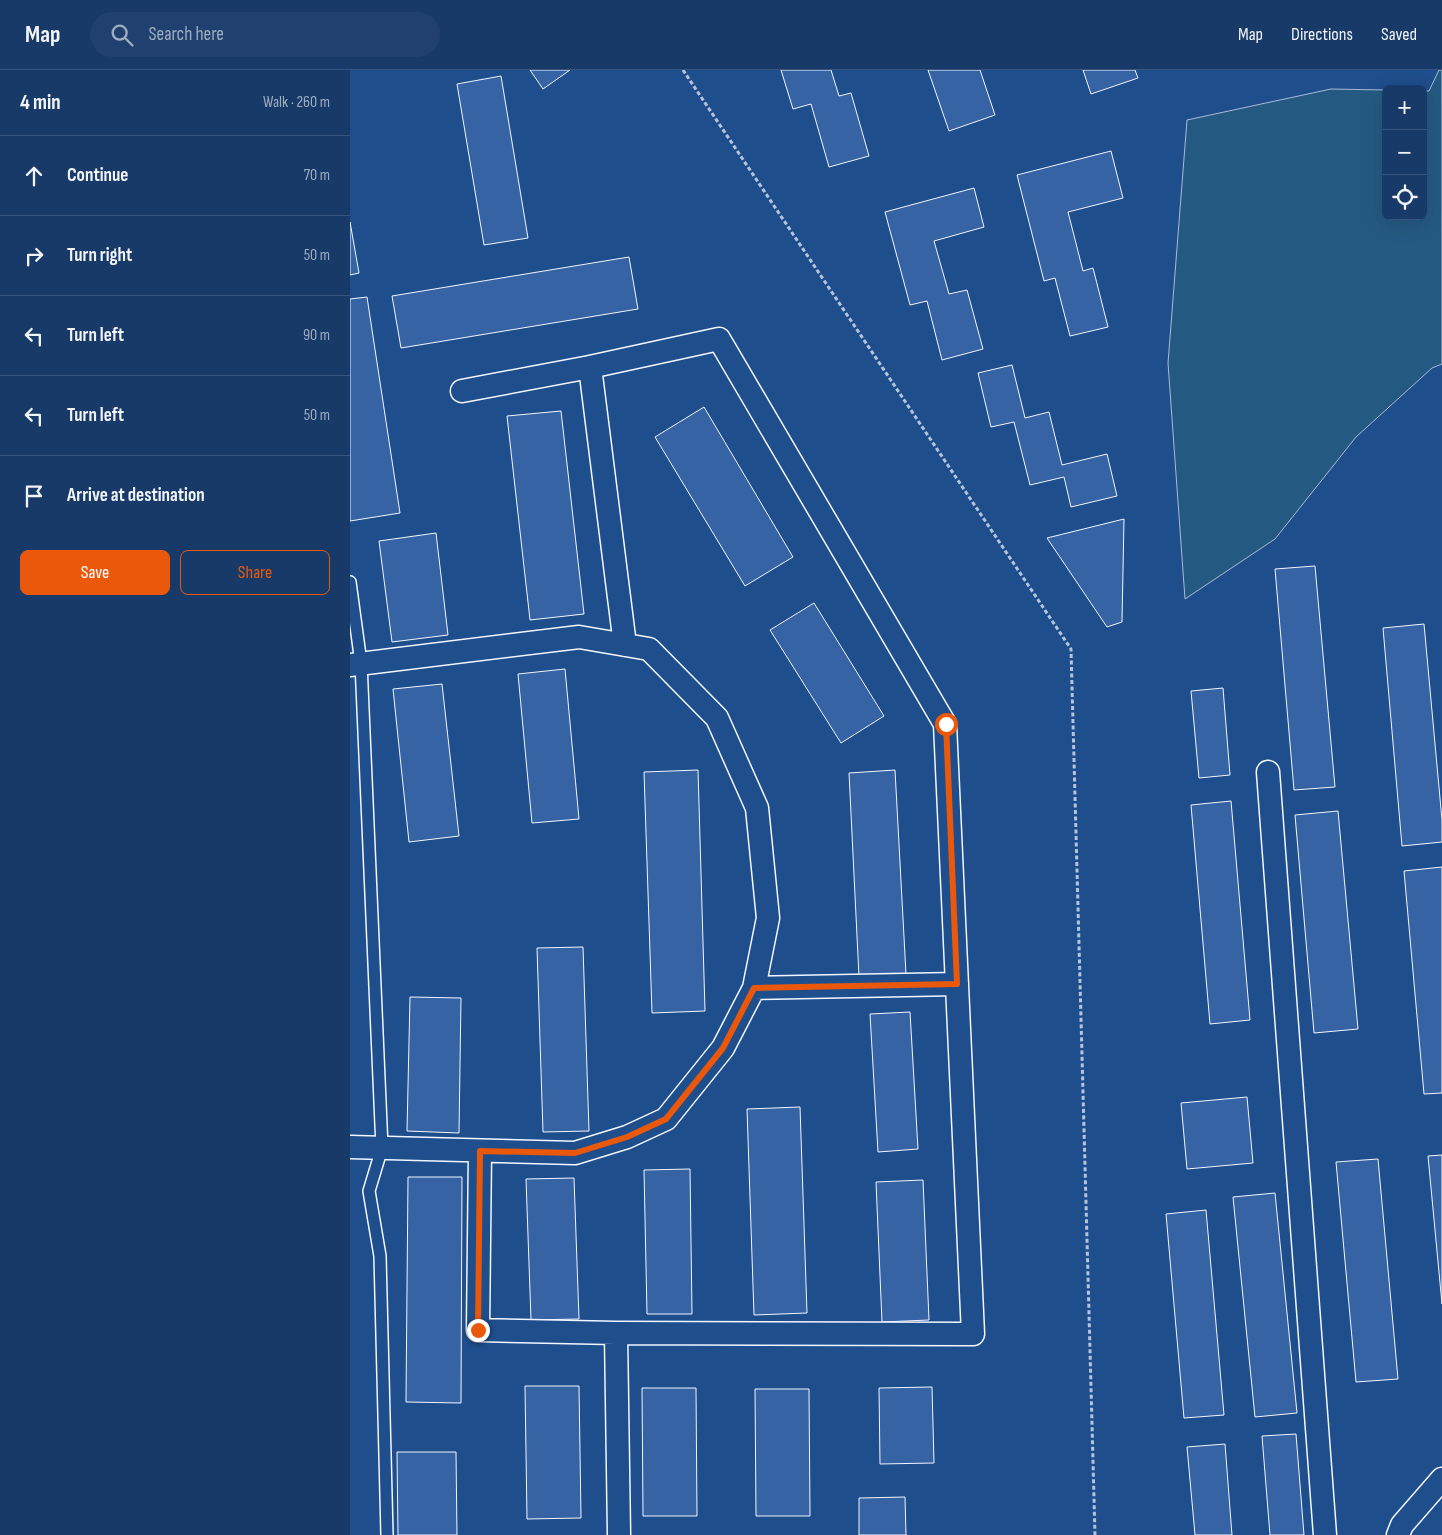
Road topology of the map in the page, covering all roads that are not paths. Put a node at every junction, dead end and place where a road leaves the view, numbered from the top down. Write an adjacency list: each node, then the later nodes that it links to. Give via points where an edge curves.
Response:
1 (590, 367): 2 (street); 4 (street); 7 (street, via 719,339 946,724)
2 (462, 391)
3 (350, 582): 5 (lane)
4 (626, 646): 5 (street, via 579,637); 8 (street, via 649,649 717,718 757,808 768,918)
5 (356, 664): 10 (lane)
6 (1268, 772): 16 (street)
7 (957, 984): 8 (street); 12 (street, via 973,1334)
8 (754, 988): 11 (street, via 723,1048 666,1119 627,1137 575,1153)
9 (350, 1146): 10 (street)
10 (382, 1148): 11 (street); 14 (lane, via 369,1191 380,1256)
11 (480, 1151): 12 (street, via 478,1330)
12 (616, 1334): 15 (street)
13 (1442, 1479): 17 (street, via 1402,1525)
14 (387, 1535)
15 (619, 1535)
16 (1325, 1535)
17 (1398, 1535)

